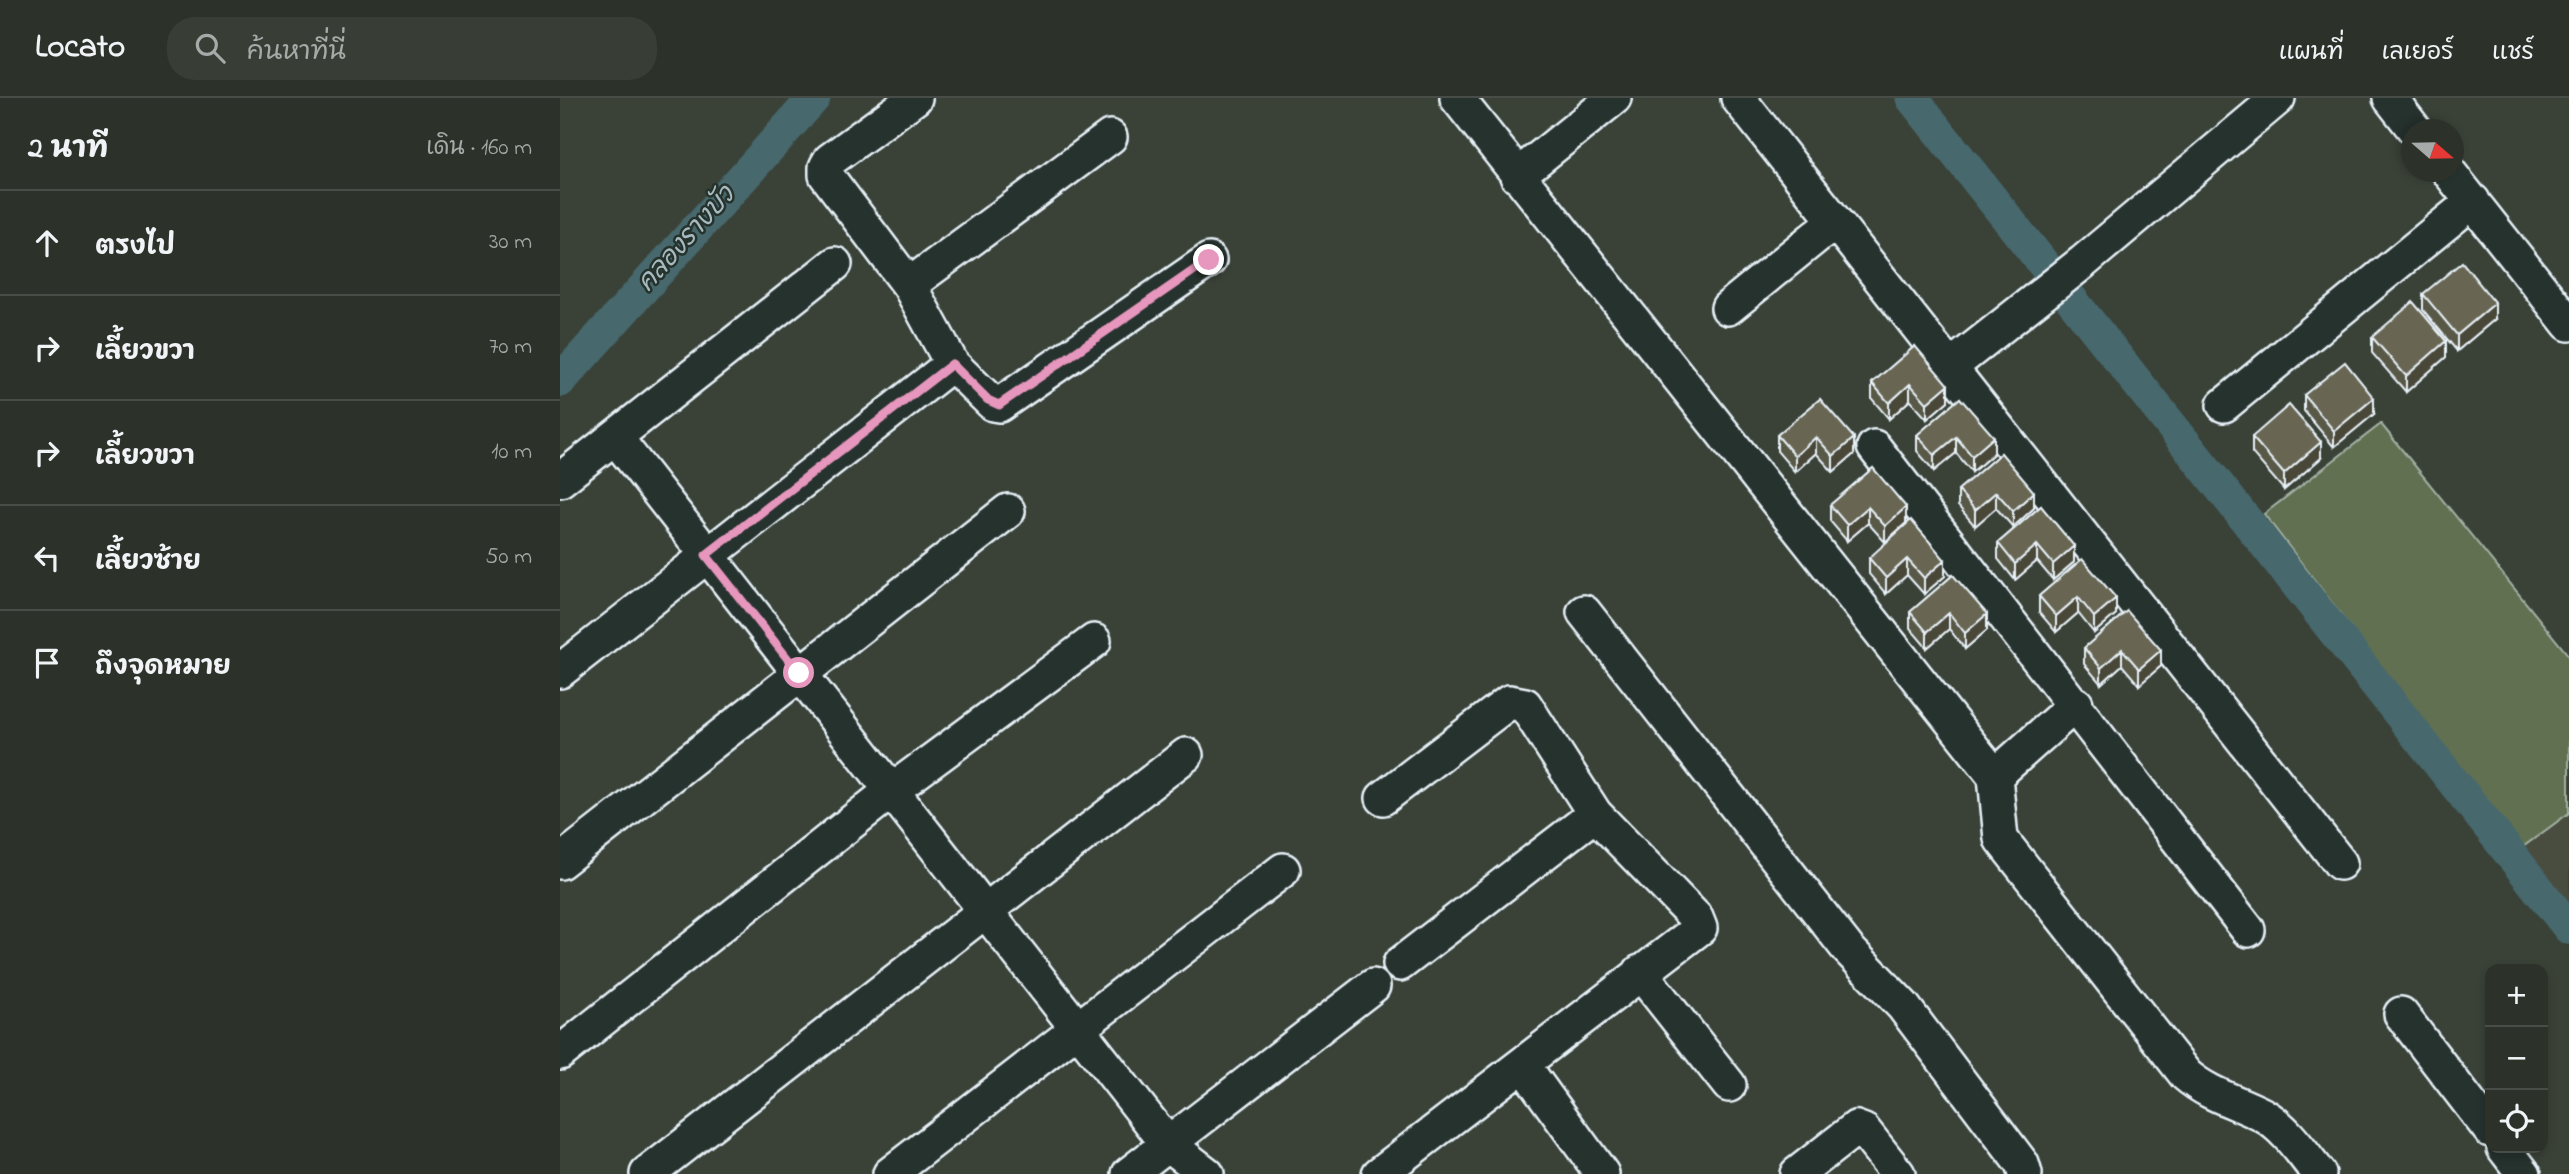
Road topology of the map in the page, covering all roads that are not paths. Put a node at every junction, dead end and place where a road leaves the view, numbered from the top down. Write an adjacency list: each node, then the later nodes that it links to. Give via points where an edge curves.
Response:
1 (915, 98): 15 (street, via 826,167 826,175)
2 (1457, 98): 9 (street)
3 (1614, 98): 9 (street)
4 (1738, 98): 12 (street)
5 (2277, 98): 19 (street)
6 (2390, 98): 7 (street)
7 (2406, 119)
8 (1111, 137): 15 (street)
9 (1517, 176): 32 (street)
10 (2457, 182): 11 (street)
11 (2473, 201): 17 (street); 20 (street)
12 (1835, 221): 16 (street); 19 (street)
13 (1209, 260): 18 (street, via 999,405)
14 (835, 264): 21 (street)
15 (909, 285): 18 (street)
16 (1728, 308)
17 (2569, 324)
18 (952, 364): 25 (street)
19 (1949, 368): 37 (street)
20 (2224, 405)
21 (615, 437): 23 (street); 25 (street)
22 (1874, 447): 30 (street)
23 (560, 480)
24 (1008, 511): 29 (street)
25 (706, 555): 28 (street); 29 (street)
26 (1584, 612): 60 (street, via 1848,949 1903,1006)
27 (1094, 640): 33 (street)
28 (560, 671)
29 (799, 673): 33 (street); 36 (street)
30 (2076, 704): 32 (street); 40 (street)
31 (1185, 755): 39 (street)
32 (1995, 776): 61 (street, via 2001,839 2186,1074 2203,1089 2263,1116 2285,1132)
33 (891, 791): 39 (street); 46 (street)
34 (1383, 798): 35 (street, via 1509,702 1515,702 1525,705)
35 (1595, 814): 41 (street); 42 (street, via 1700,925 1699,931)
36 (560, 862)
37 (2340, 863)
38 (1283, 870): 45 (street)
39 (984, 910): 45 (street); 52 (street)
40 (2248, 930)
41 (1400, 964)
42 (1640, 972): 47 (street); 48 (street)
43 (1373, 986): 50 (street)
44 (2401, 1014): 49 (street)
45 (1077, 1028): 50 (street); 53 (street)
46 (560, 1053)
47 (1523, 1065): 56 (street); 57 (street)
48 (1729, 1085)
49 (2485, 1123)
50 (1167, 1143): 54 (street); 55 (street)
51 (2508, 1153): 62 (street)
52 (647, 1174)
53 (890, 1174)
54 (1129, 1174)
55 (1208, 1174)
56 (1379, 1174)
57 (1602, 1174)
58 (1797, 1174): 59 (street, via 1856,1128 1864,1131)
59 (1898, 1174)
60 (2025, 1174)
61 (2319, 1174)
62 (2524, 1174)

